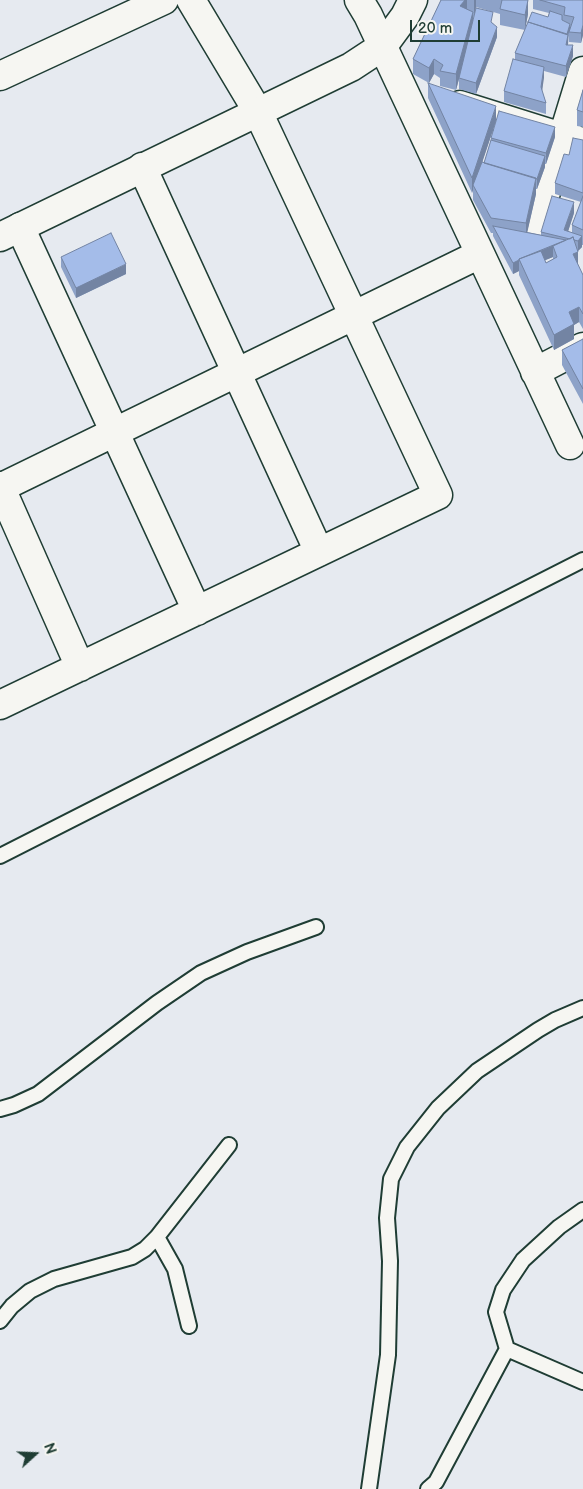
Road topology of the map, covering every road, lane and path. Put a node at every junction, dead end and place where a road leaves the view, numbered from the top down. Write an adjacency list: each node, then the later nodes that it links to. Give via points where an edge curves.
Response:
1 (164, 0): 7 (street)
2 (191, 0): 9 (street)
3 (359, 0): 5 (street)
4 (413, 0): 5 (street)
5 (383, 46): 8 (street); 9 (street, via 351,67)
6 (583, 71): 10 (street)
7 (0, 76)
8 (401, 86): 10 (street); 14 (street)
9 (258, 112): 11 (street); 15 (street)
10 (572, 140): 13 (street)
11 (142, 168): 12 (street); 18 (street)
12 (10, 232): 19 (street)
13 (532, 238)
14 (480, 254): 15 (street); 17 (street)
15 (354, 316): 18 (street); 22 (street, via 438,495)
16 (583, 348): 17 (street)
17 (535, 372): 20 (street)
18 (237, 373): 19 (street); 22 (street)
19 (115, 432): 21 (street); 24 (street)
20 (570, 445)
21 (0, 487): 25 (street)
22 (319, 552): 24 (street)
23 (583, 560): 27 (lane)
24 (197, 611): 25 (street)
25 (80, 667): 26 (street)
26 (0, 705)
27 (0, 856)
28 (316, 927): 30 (lane, via 247,952 201,974 157,1003 38,1094)
29 (583, 1008): 38 (lane, via 538,1030 477,1071 438,1108 407,1147 391,1179 387,1218 390,1262 388,1355)
30 (0, 1109)
31 (229, 1145): 33 (lane)
32 (583, 1210): 36 (lane, via 523,1260 504,1290 496,1312)
33 (157, 1237): 34 (lane, via 132,1257 54,1280 30,1291); 35 (lane, via 175,1269)
34 (0, 1321)
35 (189, 1326)
36 (506, 1349): 37 (lane); 39 (lane, via 436,1482)
37 (583, 1382)
38 (369, 1489)
39 (428, 1489)

